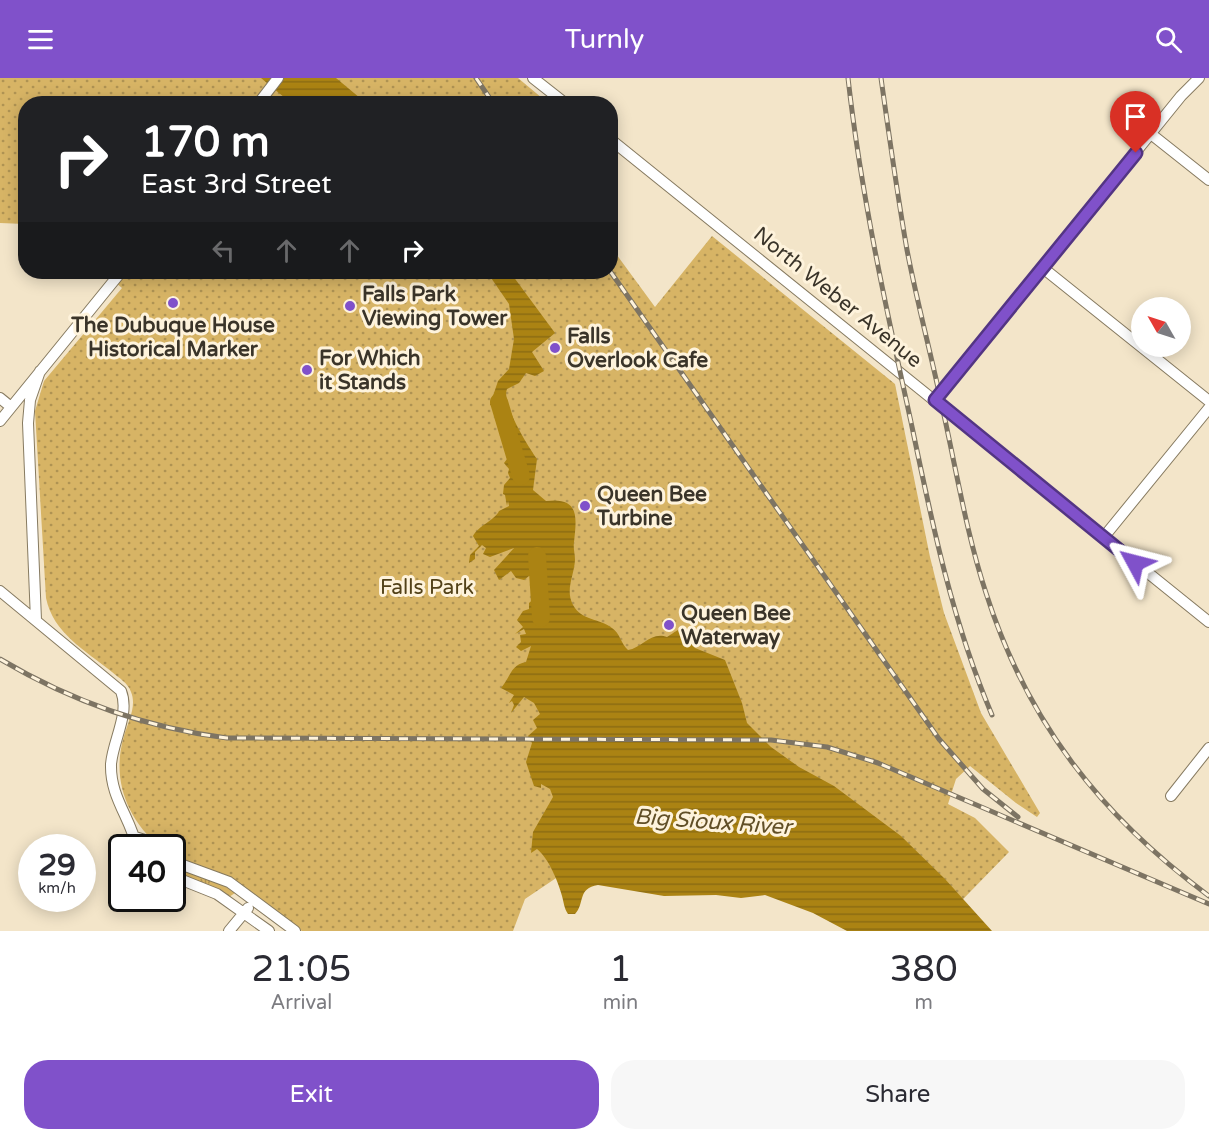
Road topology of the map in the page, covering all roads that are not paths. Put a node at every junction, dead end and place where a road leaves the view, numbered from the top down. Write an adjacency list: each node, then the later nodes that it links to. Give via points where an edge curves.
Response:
1 (278, 78): 4 (street)
2 (533, 78): 5 (street)
3 (1199, 78): 6 (street)
4 (264, 96)
5 (556, 96)
6 (1151, 134): 8 (street); 9 (street)
7 (618, 145): 13 (street, North Weber Avenue)
8 (1209, 180)
9 (1043, 268): 13 (street); 14 (street)
10 (113, 279): 11 (street)
11 (40, 371): 15 (street); 20 (street, via 30,400 28,423)
12 (0, 398): 15 (street)
13 (935, 400): 18 (street, North Weber Avenue)
14 (1209, 401)
15 (11, 407): 17 (street)
16 (1209, 408): 18 (street)
17 (0, 421)
18 (1103, 538): 21 (street, North Weber Avenue)
19 (0, 591): 20 (street)
20 (36, 620): 24 (street, via 121,691 124,708 114,748 112,778)
21 (1209, 622)
22 (1209, 748): 23 (street)
23 (1171, 796)
24 (132, 834)
25 (186, 866): 27 (street, via 223,879)
26 (186, 882): 28 (street, via 217,894)
27 (254, 900): 28 (street); 31 (street)
28 (244, 912): 29 (street); 30 (street)
29 (229, 931)
30 (269, 931)
31 (295, 931)

